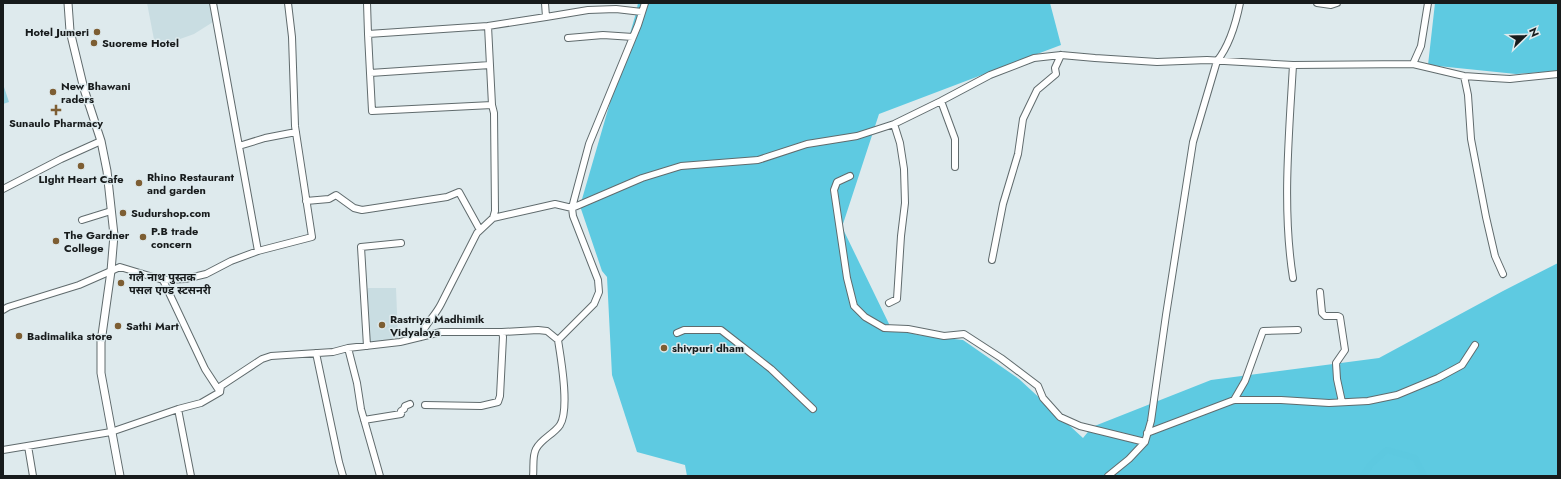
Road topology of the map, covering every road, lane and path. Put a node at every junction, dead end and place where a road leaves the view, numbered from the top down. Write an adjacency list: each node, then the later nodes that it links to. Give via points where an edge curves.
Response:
1 (68, 3): 29 (street, via 70,31 84,89)
2 (213, 3): 30 (street)
3 (288, 3): 28 (street)
4 (367, 3): 14 (street)
5 (545, 3): 12 (street)
6 (645, 3): 11 (street)
7 (1240, 3): 18 (street, via 1226,46)
8 (1317, 3): 9 (street)
9 (1337, 3)
10 (1428, 3): 19 (street, via 1421,46)
11 (642, 12): 12 (street, via 588,10); 15 (street)
12 (546, 17): 13 (street)
13 (488, 26): 14 (street); 20 (street)
14 (368, 34): 22 (street)
15 (633, 37): 16 (street, via 603,35); 35 (street, via 589,144)
16 (568, 38)
17 (1061, 54): 18 (street, via 1157,62); 25 (street, via 1034,58 990,75); 42 (street, via 1055,68 1056,74 1038,90 1023,119 1018,154 1003,204)
18 (1217, 62): 21 (street); 68 (street, via 1193,142 1151,421)
19 (1413, 64): 21 (street); 24 (street)
20 (490, 65): 22 (street); 26 (street)
21 (1293, 65): 45 (street, via 1288,169 1289,251)
22 (370, 73): 26 (street, via 372,111)
23 (1558, 74): 24 (street, via 1510,79)
24 (1464, 76): 44 (street, via 1471,139 1486,217 1495,256)
25 (941, 101): 27 (street); 31 (street, via 955,139)
26 (492, 105): 37 (street, via 495,211)
27 (894, 124): 35 (street, via 857,136 807,144 758,160 681,166 642,178); 48 (street, via 904,169 905,203 897,299)
28 (296, 132): 30 (street); 34 (street)
29 (101, 141): 33 (street); 36 (street)
30 (239, 146): 41 (street)
31 (955, 167)
32 (850, 176): 69 (street, via 837,182 834,190 847,278 854,306 865,317 884,328 908,329 944,336 964,334 1038,386 1043,398 1060,417 1080,426)
33 (3, 189)
34 (306, 201): 39 (street, via 329,199 336,195 354,208 362,210 447,197 459,192); 41 (street, via 312,237)
35 (572, 208): 37 (street, via 555,204); 54 (street, via 598,280 599,292 594,304)
36 (111, 211): 38 (street); 43 (street, via 114,235)
37 (493, 218): 39 (street)
38 (82, 220)
39 (480, 230): 53 (street, via 436,313 424,327)
40 (401, 243): 56 (street, via 361,247)
41 (258, 251): 46 (street, via 206,274)
42 (992, 260)
43 (112, 271): 46 (street, via 120,266); 49 (street, via 79,285); 67 (street, via 101,342 101,373)
44 (1503, 274)
45 (1293, 278)
46 (163, 280): 59 (street, via 205,369)
47 (1320, 292): 61 (street, via 1322,313 1325,316 1340,317 1345,350 1336,363)
48 (889, 303)
49 (3, 310)
50 (1298, 330): 60 (street, via 1263,331 1245,380)
51 (502, 332): 53 (street, via 441,332); 54 (street, via 547,331); 63 (street, via 498,402 481,406)
52 (677, 333): 65 (street, via 684,330 721,330 771,369)
53 (420, 337): 56 (street)
54 (558, 340): 77 (street, via 565,413 560,426 535,450)
55 (1475, 345): 61 (street, via 1462,365 1438,378 1397,395 1368,401)
56 (367, 346): 57 (street)
57 (348, 348): 58 (street); 66 (street)
58 (316, 353): 59 (street, via 262,359 221,386); 75 (street)
59 (220, 392): 64 (street, via 201,402)
60 (1234, 400): 61 (street); 68 (street)
61 (1342, 402)
62 (410, 404): 66 (street, via 404,406 401,414)
63 (425, 404)
64 (178, 409): 67 (street); 74 (street)
65 (813, 409)
66 (364, 420): 76 (street)
67 (111, 432): 70 (street); 73 (street)
68 (1147, 433): 69 (street)
69 (1145, 442): 78 (street)
70 (28, 446): 71 (street); 72 (street)
71 (3, 450)
72 (33, 476)
73 (120, 476)
74 (191, 476)
75 (343, 476)
76 (380, 476)
77 (533, 476)
78 (1108, 476)

